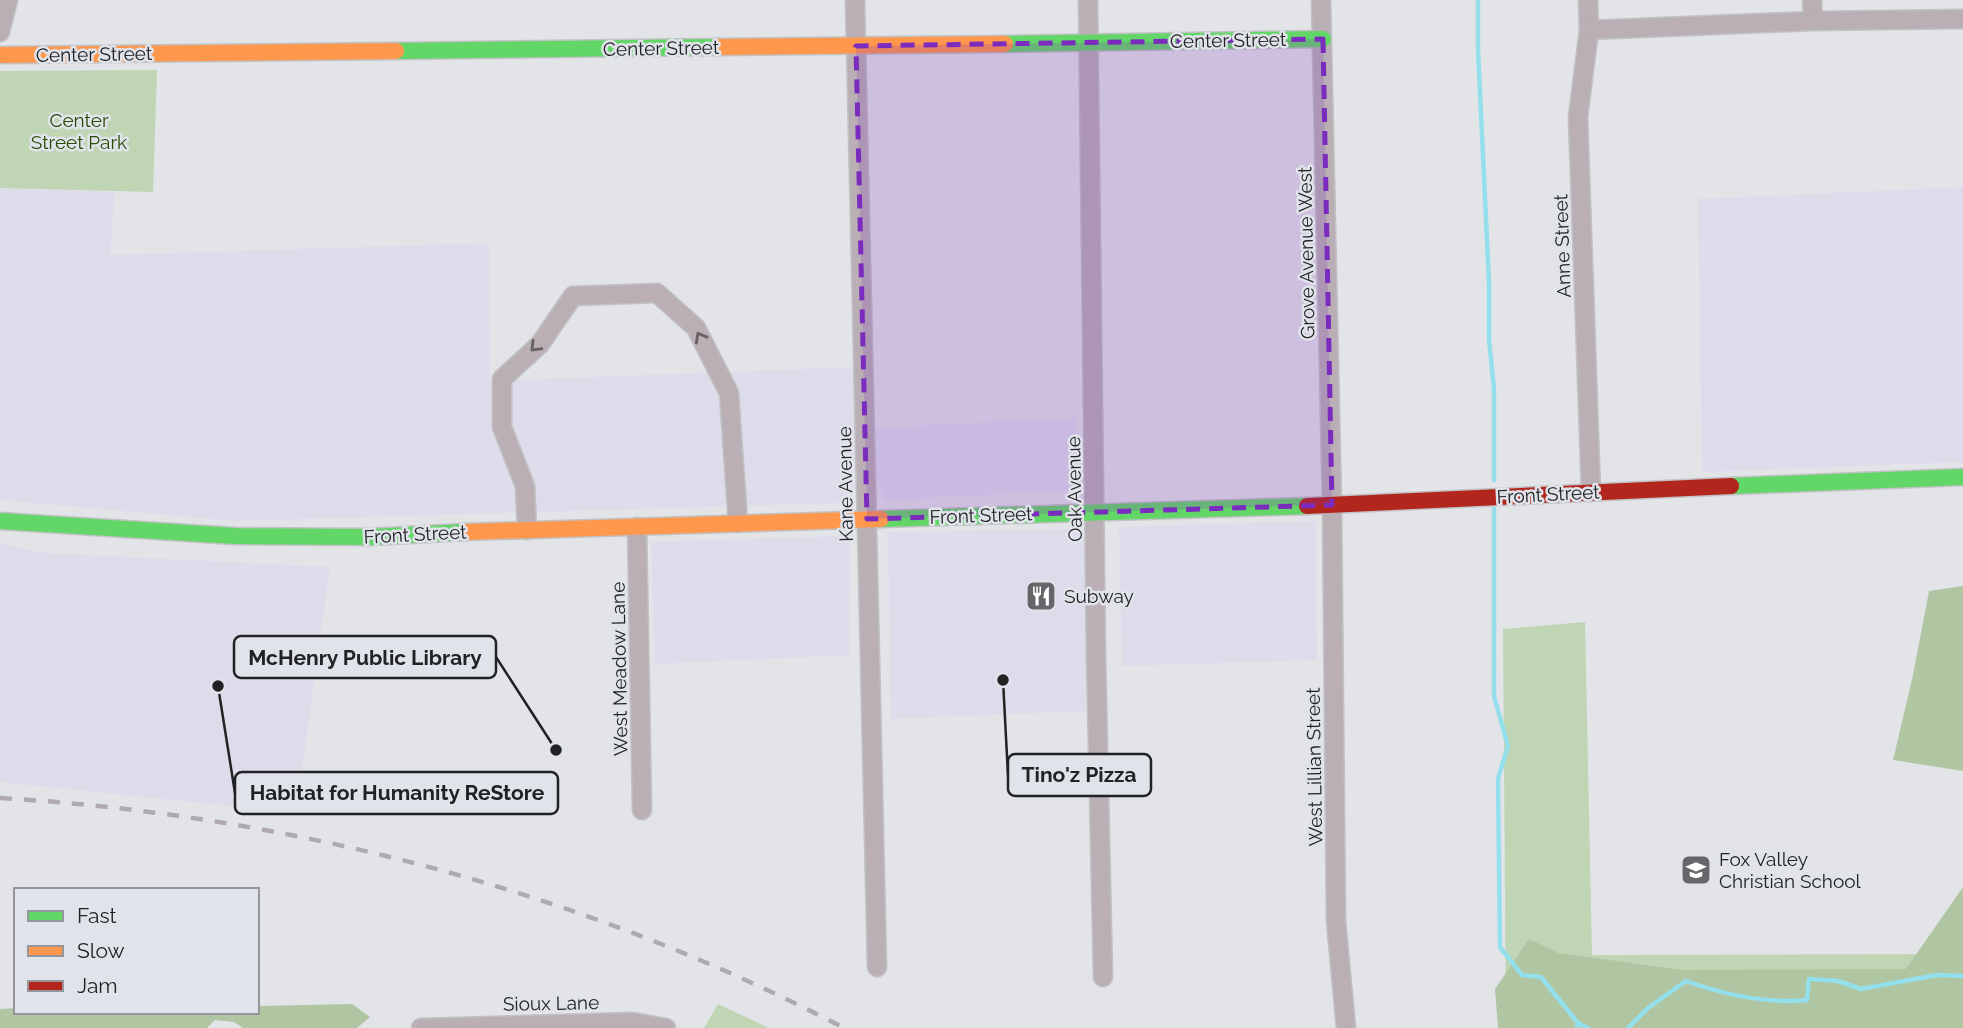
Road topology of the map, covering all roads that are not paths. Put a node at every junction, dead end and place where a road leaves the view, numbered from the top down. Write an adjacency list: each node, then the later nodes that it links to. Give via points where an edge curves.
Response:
1 (8, 0): 10 (street)
2 (855, 0): 13 (street, Kane Avenue)
3 (1088, 0): 12 (street, Oak Avenue)
4 (1321, 0): 11 (street, Grove Avenue West)
5 (1588, 0): 9 (street, Anne Street)
6 (1812, 0): 8 (street)
7 (1963, 19): 8 (street)
8 (1813, 21): 9 (street)
9 (1589, 30): 16 (street, Anne Street, via 1578,117)
10 (0, 32)
11 (1323, 39): 12 (main road, Center Street); 17 (street, Grove Avenue West)
12 (1089, 41): 13 (main road, Center Street); 18 (street, Oak Avenue)
13 (856, 46): 14 (main road, Center Street); 19 (street, Kane Avenue)
14 (0, 55)
15 (1963, 477): 16 (main road, Front Street)
16 (1591, 492): 17 (main road, Front Street)
17 (1332, 505): 18 (main road, Front Street); 29 (street, West Lillian Street, via 1336,921)
18 (1095, 512): 19 (main road, Front Street); 26 (street, Oak Avenue)
19 (867, 519): 21 (main road, Front Street); 25 (street, Kane Avenue)
20 (0, 521): 23 (main road, Front Street, via 235,536 370,537)
21 (738, 523): 22 (main road, Front Street); 23 (street, one-way to 23, via 729,393 696,328 657,293 573,296 540,344 502,379 502,427 525,486)
22 (637, 527): 23 (main road, Front Street); 24 (street, West Meadow Lane)
23 (527, 530)
24 (642, 810)
25 (877, 967)
26 (1103, 977)
27 (429, 1027): 28 (street, Sioux Lane, via 632,1023)
28 (666, 1028)
29 (1346, 1028)

